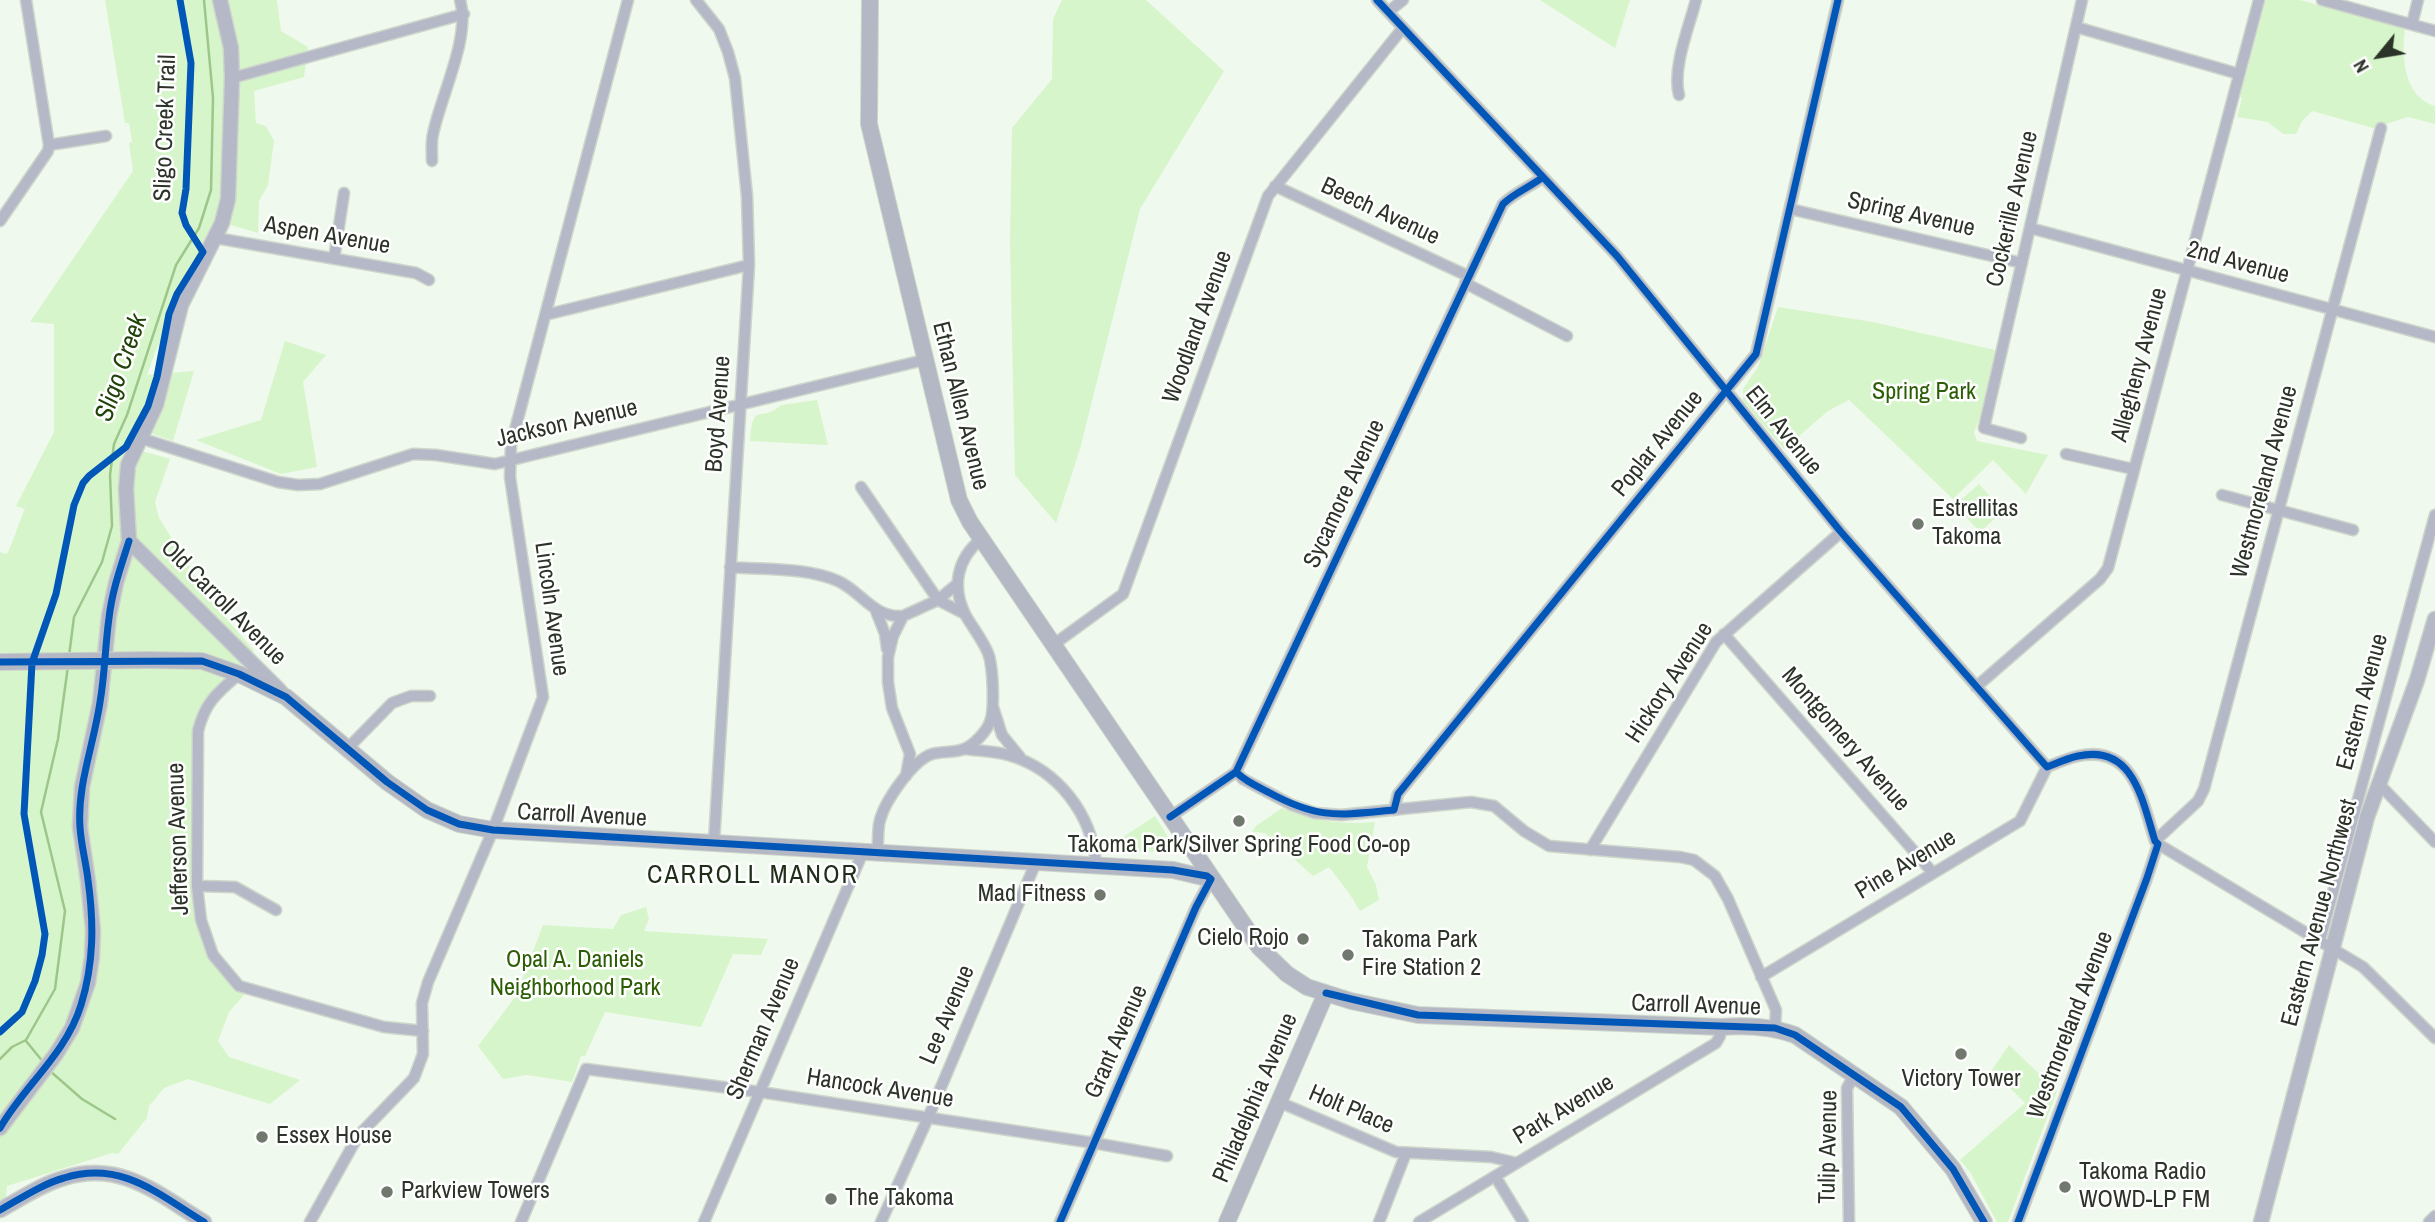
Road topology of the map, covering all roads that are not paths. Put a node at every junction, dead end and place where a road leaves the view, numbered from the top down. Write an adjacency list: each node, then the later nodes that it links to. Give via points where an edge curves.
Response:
1 (26, 0): 26 (street)
2 (220, 0): 22 (street)
3 (460, 0): 16 (street)
4 (628, 0): 42 (street, Lincoln Avenue)
5 (696, 0): 37 (street, Boyd Avenue, via 719,29 735,78)
6 (870, 0): 45 (main road, Ethan Allen Avenue, via 869,124)
7 (1377, 0): 15 (street, Elm Avenue)
8 (1403, 0): 15 (street)
9 (1696, 0): 23 (street, via 1678,71)
10 (1838, 0): 31 (street, Poplar Avenue)
11 (2082, 0): 18 (street, Cockerille Avenue)
12 (2259, 0): 21 (street, Allegheny Avenue)
13 (2322, 0): 17 (street)
14 (2418, 0): 17 (street)
15 (1388, 12): 19 (street, Elm Avenue)
16 (464, 13): 22 (street); 27 (street, via 432,135)
17 (2412, 24): 20 (street)
18 (2076, 27): 21 (street); 33 (street, Cockerille Avenue)
19 (1402, 29): 28 (street, Elm Avenue); 29 (street, Woodland Avenue)
20 (2435, 31)
21 (2239, 74): 38 (street, Allegheny Avenue)
22 (232, 78): 34 (street, via 228,199)
23 (1679, 95)
24 (2381, 128): 41 (street, Westmoreland Avenue)
25 (106, 136): 26 (street)
26 (49, 145): 32 (street)
27 (432, 161)
28 (1543, 177): 39 (street, Sycamore Avenue, via 1503,204); 46 (street, Elm Avenue, via 1617,256)
29 (1275, 186): 39 (street, Beech Avenue); 69 (street, Woodland Avenue, via 1123,594)
30 (345, 193): 35 (street)
31 (1790, 209): 36 (street, Spring Avenue); 46 (street, Poplar Avenue, via 1759,347)
32 (0, 221)
33 (2030, 228): 36 (street, Cockerille Avenue); 38 (street, 2nd Avenue)
34 (216, 238): 35 (street, Aspen Avenue); 48 (street, via 181,305 156,405)
35 (334, 259): 40 (street, Aspen Avenue, via 416,273)
36 (2022, 263): 49 (street, Cockerille Avenue, via 1984,428)
37 (749, 265): 42 (street); 47 (street, Boyd Avenue)
38 (2187, 270): 41 (street, 2nd Avenue); 52 (street, Allegheny Avenue)
39 (1467, 279): 43 (street, Beech Avenue); 83 (street, Sycamore Avenue)
40 (429, 280)
41 (2333, 310): 44 (street, 2nd Avenue); 55 (street, Westmoreland Avenue)
42 (545, 315): 51 (street, Lincoln Avenue, via 511,445)
43 (1567, 336)
44 (2435, 337)
45 (924, 360): 47 (street, Jackson Avenue); 59 (main road, Ethan Allen Avenue, via 959,500)
46 (1726, 391): 58 (street, Elm Avenue); 86 (street, Poplar Avenue, via 1398,794)
47 (741, 405): 51 (street, Jackson Avenue); 61 (street, Boyd Avenue)
48 (140, 438): 51 (street, Jackson Avenue, via 298,485 320,484 413,454 495,464); 60 (street, via 128,466)
49 (2021, 438)
50 (2066, 454): 52 (street)
51 (511, 461): 89 (street, Lincoln Avenue, via 543,697)
52 (2133, 469): 73 (street, Allegheny Avenue, via 2108,568)
53 (861, 487): 63 (street)
54 (2222, 495): 55 (street)
55 (2279, 510): 57 (street); 92 (street, Westmoreland Avenue, via 2204,789 2198,801)
56 (2435, 515): 102 (street, Eastern Avenue)
57 (2353, 530)
58 (1840, 532): 68 (street, Hickory Avenue); 73 (street, Elm Avenue)
59 (981, 539): 62 (street, via 961,562); 69 (main road, Ethan Allen Avenue)
60 (128, 541): 75 (street, Old Carroll Avenue); 113 (street, via 109,616 100,703 82,787 80,827 90,894 92,957 72,1028)
61 (730, 567): 64 (street, via 800,572 839,582); 91 (street, Boyd Avenue)
62 (957, 584): 63 (street); 65 (street)
63 (935, 602): 65 (street); 66 (street)
64 (876, 611): 66 (street); 70 (street)
65 (965, 614): 76 (street, via 989,655)
66 (903, 617): 70 (street)
67 (2435, 619): 85 (street, Eastern Avenue Northwest)
68 (1724, 634): 94 (street, Hickory Avenue); 98 (street, Montgomery Avenue)
69 (1053, 645): 87 (main road, Ethan Allen Avenue)
70 (888, 657): 77 (street, via 892,708)
71 (0, 662): 72 (main road, Carroll Avenue, bridge, via 202,661)
72 (239, 674): 75 (main road, Carroll Avenue); 100 (street, Jefferson Avenue, via 212,697 198,731)
73 (1976, 687): 82 (street, Elm Avenue)
74 (430, 696): 78 (street, via 392,703)
75 (286, 697): 78 (main road, Carroll Avenue)
76 (992, 705): 79 (street, via 990,723); 81 (street, via 1002,735)
77 (904, 733): 80 (street, via 916,749); 84 (street, via 910,754)
78 (347, 749): 89 (main road, Carroll Avenue, via 428,810 459,824)
79 (965, 749): 80 (street); 81 (street)
80 (930, 754): 84 (street, Sherman Avenue)
81 (1024, 761): 97 (street, via 1052,777 1070,797 1088,825)
82 (2047, 766): 92 (street, via 2079,755 2118,760 2140,793); 98 (street, Pine Avenue, via 2020,821)
83 (1236, 772): 86 (street, via 1292,806 1315,813); 87 (street)
84 (906, 776): 95 (street, Sherman Avenue, via 892,793)
85 (2379, 784): 90 (street); 102 (street, Eastern Avenue Northwest)
86 (1394, 810): 94 (street, via 1484,803 1549,846)
87 (1170, 817): 99 (main road, Ethan Allen Avenue)
88 (2435, 823): 90 (street)
89 (493, 830): 91 (main road, Carroll Avenue); 107 (street, Lincoln Avenue, via 428,982 422,1003)
90 (2425, 831): 93 (street)
91 (714, 842): 95 (main road, Carroll Avenue)
92 (2156, 842): 102 (street); 133 (street, Westmoreland Avenue, via 2147,878)
93 (2435, 842)
94 (1590, 850): 103 (street, via 1694,860 1715,876)
95 (870, 852): 96 (main road, Carroll Avenue); 110 (street, Sherman Avenue)
96 (1036, 863): 97 (main road, Carroll Avenue); 112 (street, Lee Avenue)
97 (1097, 866): 99 (main road, Carroll Avenue, via 1173,870)
98 (1933, 873): 103 (street, Pine Avenue)
99 (1211, 879): 104 (main road, Carroll Avenue, via 1259,947 1287,974); 114 (street, Grant Avenue)
100 (197, 886): 101 (street, via 234,887); 107 (street, Jefferson Avenue, via 201,920 213,956 239,986 384,1027)
101 (276, 910)
102 (2326, 944): 108 (street, via 2372,974); 134 (street, Eastern Avenue Northwest)
103 (1761, 977): 106 (street, via 1776,1010)
104 (1326, 993): 105 (main road, Carroll Avenue, via 1418,1015); 111 (main road, Philadelphia Avenue)
105 (1721, 1027): 106 (main road, Carroll Avenue); 117 (street, Park Avenue, via 1716,1043)
106 (1775, 1028): 109 (main road, Carroll Avenue, via 1795,1035)
107 (423, 1031): 122 (street, Lincoln Avenue, via 424,1054 414,1079 358,1136)
108 (2435, 1038)
109 (1855, 1074): 131 (street, Tulip Avenue, via 1847,1087); 132 (main road, Carroll Avenue, via 1907,1113 1953,1169)
110 (760, 1092): 112 (street, Hancock Avenue); 123 (street, Hancock Avenue, via 586,1069); 124 (street, Sherman Avenue)
111 (1279, 1102): 115 (street, Holt Place); 127 (main road, Philadelphia Avenue)
112 (928, 1118): 114 (street, Hancock Avenue); 125 (street, Lee Avenue)
113 (0, 1128)
114 (1094, 1143): 116 (street, Hancock Avenue); 126 (street, Grant Avenue)
115 (1406, 1153): 117 (street, Holt Place, via 1491,1157); 128 (street)
116 (1167, 1156)
117 (1517, 1163): 118 (street, Park Avenue)
118 (1495, 1176): 129 (street, Park Avenue); 130 (street)
119 (0, 1210): 121 (street, via 61,1178 93,1171 123,1176 147,1187)
120 (2435, 1216): 135 (street)
121 (204, 1222)
122 (310, 1222)
123 (521, 1222)
124 (705, 1222)
125 (881, 1222)
126 (1060, 1222)
127 (1227, 1222)
128 (1379, 1222)
129 (1419, 1222)
130 (1523, 1222)
131 (1849, 1222)
132 (1984, 1222)
133 (2018, 1222)
134 (2261, 1222)
135 (2429, 1222)

